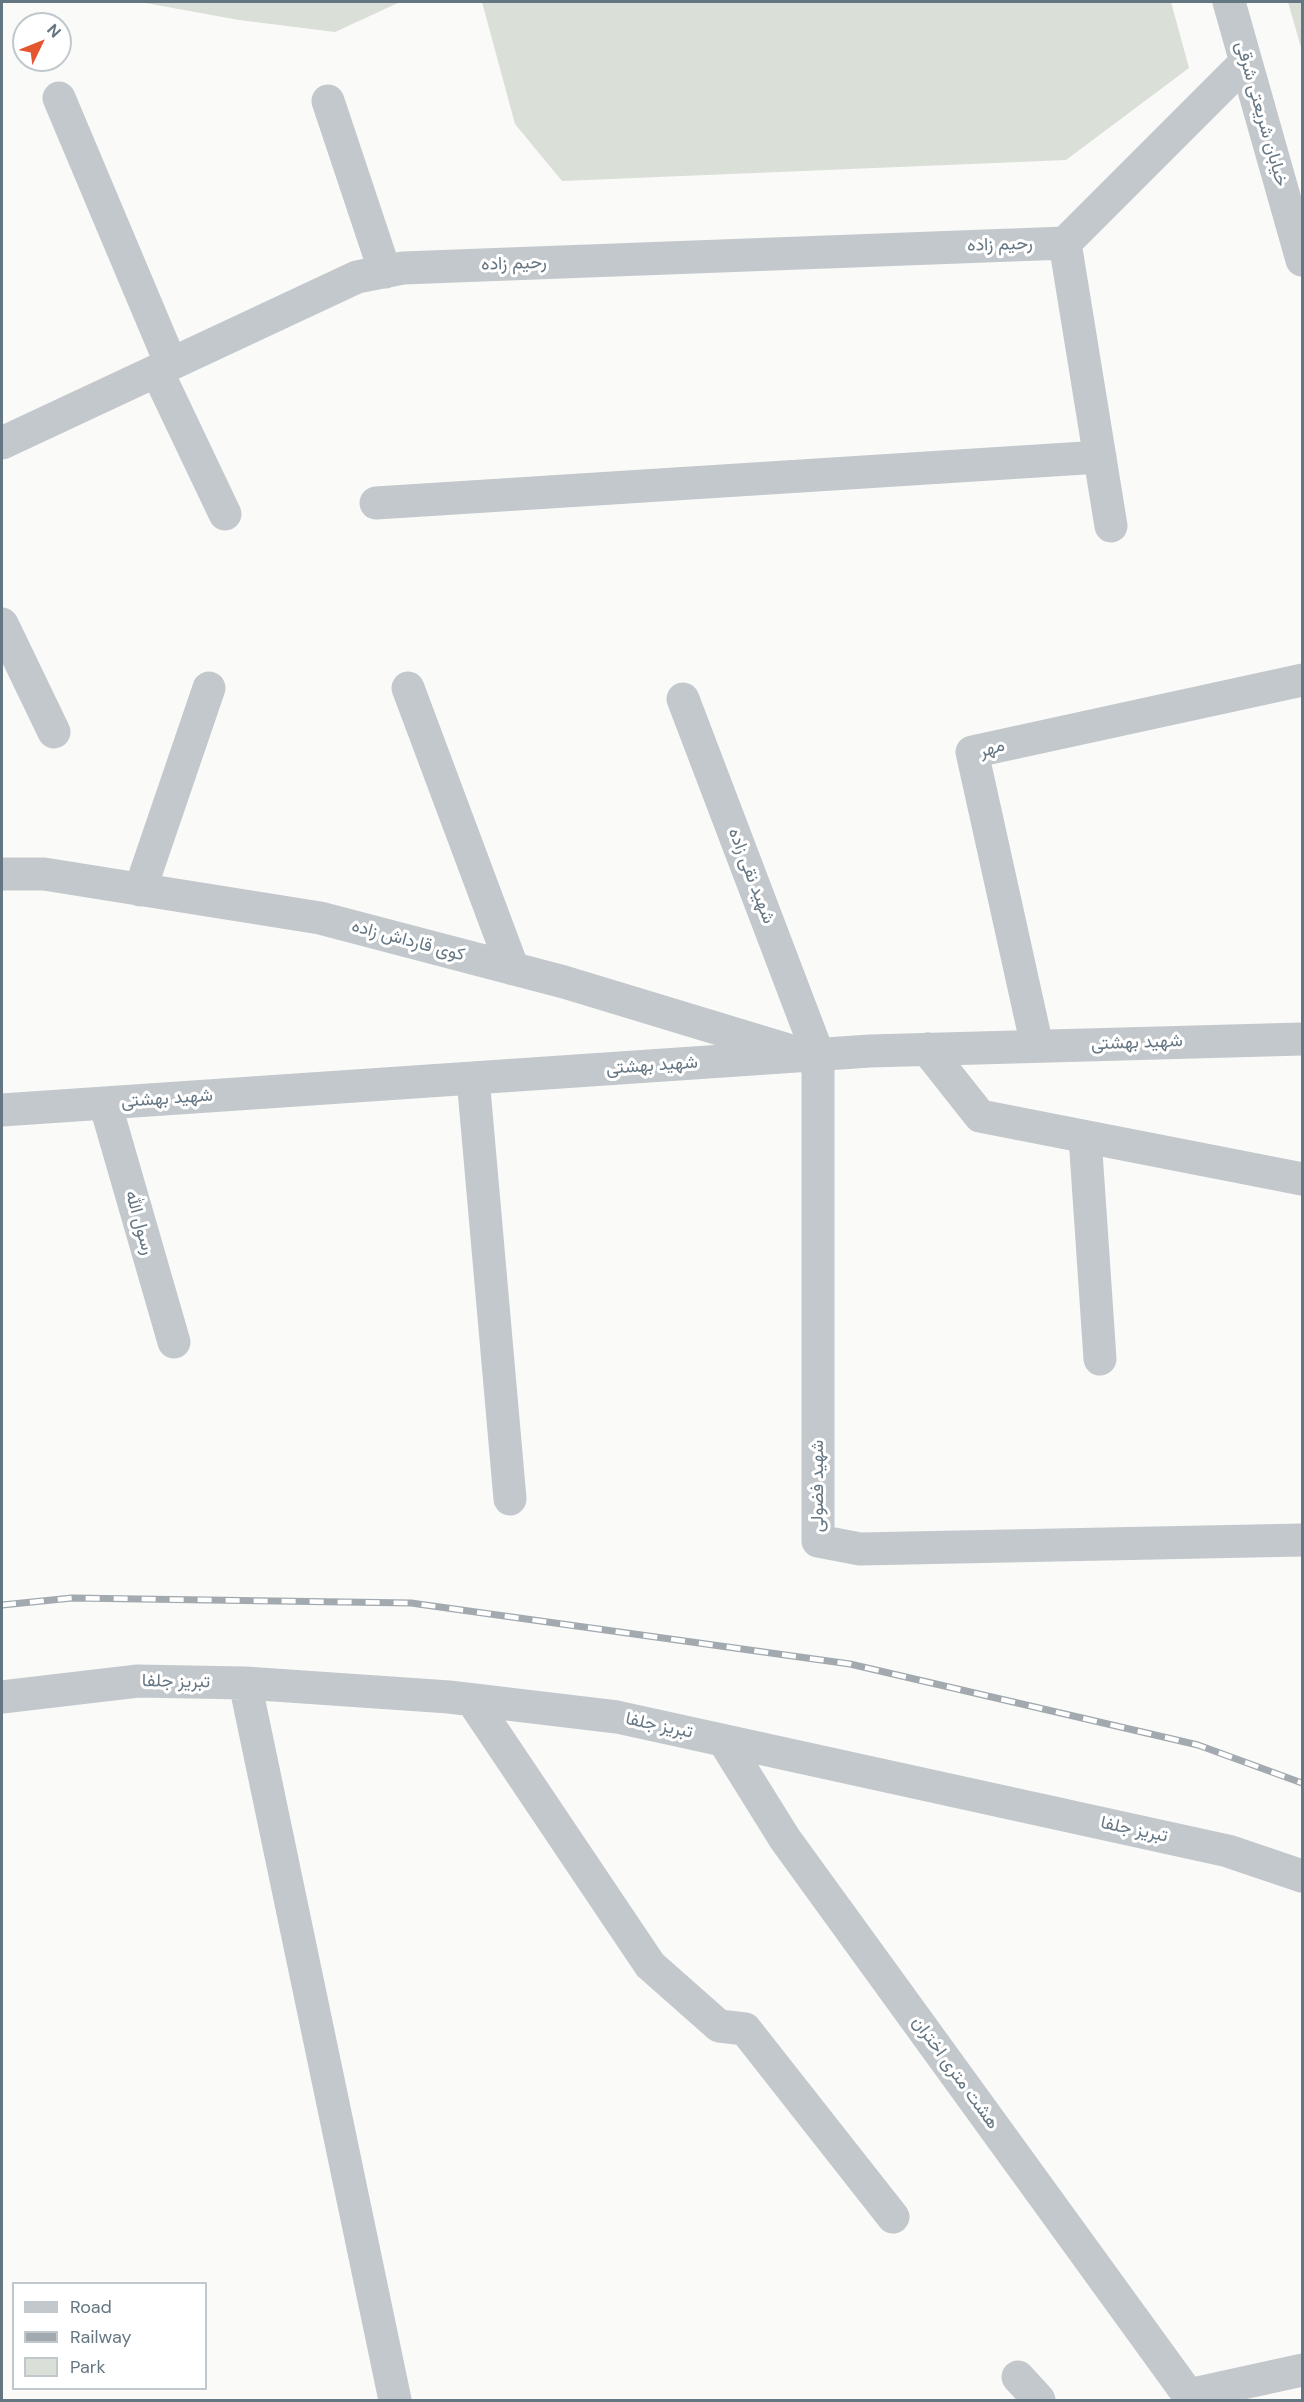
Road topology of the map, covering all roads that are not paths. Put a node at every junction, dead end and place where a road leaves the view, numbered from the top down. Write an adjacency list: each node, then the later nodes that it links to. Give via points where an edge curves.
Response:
1 (1229, 2): 2 (street, خیابان شریعتی شرقی)
2 (1246, 62): 5 (street); 6 (street, خیابان شریعتی شرقی)
3 (59, 98): 8 (street)
4 (328, 101): 7 (street)
5 (1065, 243): 7 (street, رحیم زاده, via 403,268); 10 (street)
6 (1302, 261)
7 (385, 272): 8 (street, رحیم زاده, via 357,277)
8 (164, 368): 9 (street, رحیم زاده); 12 (street)
9 (2, 443)
10 (1100, 457): 11 (street); 13 (street)
11 (376, 502)
12 (225, 514)
13 (1112, 526)
14 (2, 624): 19 (street)
15 (1302, 681): 24 (street, مهر, via 972,752)
16 (209, 688): 21 (street)
17 (408, 688): 22 (street)
18 (683, 699): 26 (street, شهید نقی زاده)
19 (54, 732)
20 (2, 874): 21 (street, کوی قارداش زاده, via 44,874)
21 (140, 890): 22 (street, کوی قارداش زاده, via 320,918)
22 (513, 969): 26 (street, کوی قارداش زاده)
23 (1302, 1038): 24 (street, شهید بهشتی)
24 (1037, 1046): 25 (street, شهید بهشتی)
25 (927, 1049): 26 (street, شهید بهشتی); 30 (street, via 980,1116)
26 (811, 1055): 27 (street, شهید بهشتی); 35 (street, شهید فضولی, via 818,1541 860,1549)
27 (473, 1078): 28 (street, شهید بهشتی); 34 (street)
28 (105, 1103): 29 (street, شهید بهشتی); 32 (street, رسول الله)
29 (2, 1110)
30 (1085, 1137): 31 (street); 33 (street)
31 (1302, 1179)
32 (174, 1342)
33 (1100, 1359)
34 (510, 1499)
35 (1302, 1540)
36 (245, 1683): 37 (street, تبریز جلفا, via 138,1681); 38 (street, تبریز جلفا); 45 (street)
37 (2, 1697)
38 (472, 1700): 39 (street, تبریز جلفا, via 617,1717); 41 (street, via 650,1965 719,2026 745,2029)
39 (724, 1741): 40 (street, تبریز جلفا, via 1228,1851); 44 (street, هشت متری اختران, via 785,1839)
40 (1302, 1876)
41 (893, 2217)
42 (1302, 2370): 44 (street)
43 (1017, 2377): 46 (street)
44 (1190, 2398)
45 (395, 2400)
46 (1039, 2400)

